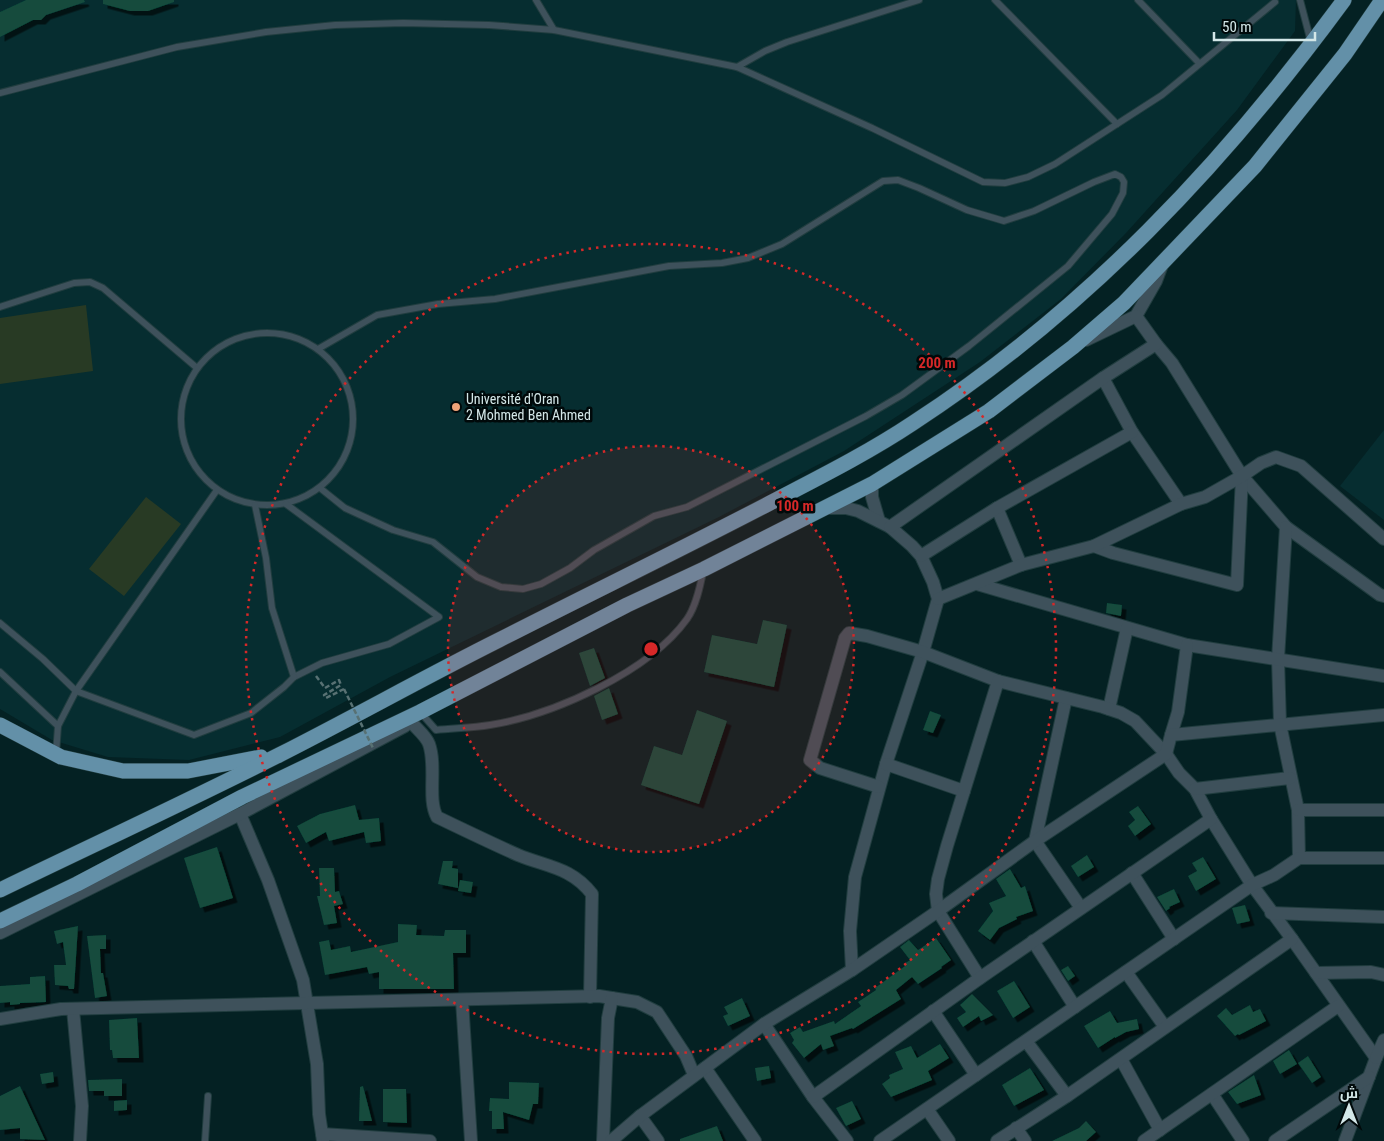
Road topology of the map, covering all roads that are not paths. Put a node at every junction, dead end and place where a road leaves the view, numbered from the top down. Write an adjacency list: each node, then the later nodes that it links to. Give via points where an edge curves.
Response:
1 (536, 0): 9 (lane)
2 (919, 0): 12 (lane, via 787,42)
3 (995, 0): 14 (lane)
4 (1138, 0): 11 (lane)
5 (1300, 0): 10 (lane)
6 (1344, 0): 10 (highway)
7 (1382, 0): 15 (highway, via 1345,54 1255,166)
8 (1274, 2): 11 (lane)
9 (554, 30): 12 (lane); 13 (lane, via 403,23 266,32 177,48)
10 (1311, 44): 61 (highway, via 1229,146 1117,262 1060,314 911,425 741,519 452,663)
11 (1199, 63): 14 (lane, via 1162,95)
12 (736, 67): 14 (lane, via 983,182 1005,183 1028,177 1055,164)
13 (0, 93)
14 (1117, 124)
15 (1163, 261): 17 (street, via 1156,281); 19 (highway, via 1124,303)
16 (0, 307): 21 (lane, via 74,283 90,282 103,288)
17 (1136, 316): 18 (street); 19 (street)
18 (1156, 344): 22 (street); 24 (street, via 1172,363)
19 (1073, 347): 25 (highway, via 990,411)
20 (318, 349): 21 (lane, via 294,337 276,334 241,337 217,349); 26 (lane, via 337,368 350,392 354,418 350,445 338,469); 26 (lane, via 377,316 438,304 495,299 669,266 748,258 782,244 883,182 898,180 967,210 1004,221 1034,211 1114,174 1122,177 1124,182 1123,193 1112,214 1068,266 970,346 902,395 687,507 654,516 541,584 524,589 501,587 477,577 434,542 393,530 346,508)
21 (197, 368): 27 (lane, via 185,392 180,419 184,446 197,471)
22 (1103, 378): 23 (street); 33 (street)
23 (1132, 432): 29 (street); 32 (street)
24 (1242, 476): 29 (street, via 1204,497); 34 (street); 35 (street, via 1276,457 1297,464); 36 (street, via 1237,585)
25 (872, 484): 31 (highway); 33 (street, via 872,497)
26 (320, 488): 28 (lane)
27 (217, 490): 30 (lane, via 235,500); 52 (lane)
28 (286, 504): 30 (lane); 50 (lane, via 439,617 389,644 322,663)
29 (1181, 504): 36 (street)
30 (255, 505): 50 (lane, via 272,608)
31 (823, 508): 33 (street, via 846,508); 39 (highway)
32 (997, 508): 37 (street); 38 (street)
33 (885, 524): 37 (street)
34 (1286, 528): 41 (street); 47 (street)
35 (1384, 539)
36 (1094, 546): 38 (street)
37 (920, 556): 42 (street)
38 (1021, 565): 40 (street)
39 (704, 569): 56 (highway, via 627,605); 56 (lane, via 688,617 669,640 614,680 538,713 488,725 436,730)
40 (977, 584): 42 (street); 44 (street)
41 (1384, 596)
42 (938, 599): 46 (street)
43 (0, 623): 52 (lane, via 43,658)
44 (1127, 628): 45 (street); 54 (street)
45 (1186, 645): 47 (street); 60 (street, via 1178,712)
46 (923, 652): 51 (street); 64 (street); 66 (street, via 867,636 849,633 845,638 810,760 820,768)
47 (1278, 659): 49 (street); 57 (street)
48 (0, 672): 59 (lane)
49 (1384, 676)
50 (294, 677): 52 (lane, via 251,713 194,734)
51 (998, 682): 53 (street); 68 (street)
52 (76, 691): 59 (lane)
53 (1066, 698): 54 (street); 73 (street)
54 (1109, 709): 63 (street, via 1135,722)
55 (1384, 715): 57 (street)
56 (416, 717): 71 (street); 83 (highway, via 242,797); 93 (street, via 429,742 434,773 432,808 437,817 578,878 592,894)
57 (1280, 724): 60 (street); 65 (street)
58 (0, 725): 62 (highway)
59 (58, 726): 62 (lane)
60 (1171, 734): 63 (street)
61 (282, 753): 62 (highway, via 188,771 123,771); 78 (highway)
62 (56, 754)
63 (1166, 754): 67 (street); 73 (street)
64 (886, 764): 66 (street); 68 (street)
65 (1290, 778): 67 (street); 69 (street)
66 (879, 787): 88 (street, via 854,877 850,932)
67 (1195, 789): 72 (street)
68 (964, 790): 80 (street, via 938,879)
69 (1298, 810): 70 (street); 74 (street)
70 (1384, 810)
71 (240, 814): 84 (street); 96 (street, via 268,880 303,980)
72 (1210, 819): 76 (street); 77 (street)
73 (1035, 841): 79 (street); 80 (street)
74 (1299, 858): 75 (street); 77 (street)
75 (1384, 858)
76 (1132, 873): 79 (street); 85 (street)
77 (1252, 885): 81 (street); 85 (street)
78 (0, 890)
79 (1081, 908): 87 (street)
80 (938, 912): 88 (street); 92 (street)
81 (1271, 913): 82 (street); 86 (street)
82 (1384, 917)
83 (0, 921)
84 (0, 933)
85 (1174, 939): 89 (street)
86 (1292, 939): 90 (street); 103 (street)
87 (1033, 941): 92 (street); 98 (street)
88 (852, 970): 102 (street)
89 (1126, 972): 98 (street); 103 (street)
90 (1316, 973): 91 (street, via 1371,972); 97 (street)
91 (1384, 975)
92 (980, 978): 100 (street)
93 (590, 997): 94 (street); 95 (street)
94 (612, 998): 108 (street, via 637,1002 657,1012); 125 (street, via 608,1018)
95 (462, 1000): 96 (street); 124 (street)
96 (307, 1003): 99 (street); 119 (street)
97 (1338, 1006): 106 (street); 111 (street)
98 (1074, 1007): 105 (street)
99 (74, 1009): 101 (street); 121 (street, via 82,1106)
100 (933, 1011): 109 (street); 114 (street)
101 (0, 1019)
102 (764, 1024): 108 (street); 114 (street)
103 (1165, 1028): 107 (street)
104 (1384, 1040): 106 (street)
105 (1026, 1041): 109 (street); 113 (street)
106 (1376, 1058): 110 (street)
107 (1120, 1059): 113 (street); 118 (street)
108 (700, 1072): 116 (street); 128 (street)
109 (976, 1075): 115 (street)
110 (1369, 1077): 136 (street); 137 (street)
111 (1212, 1094): 118 (street); 135 (street)
112 (208, 1096): 122 (lane)
113 (1067, 1096): 117 (street)
114 (813, 1097): 129 (street)
115 (927, 1109): 130 (street); 131 (street)
116 (640, 1116): 126 (street); 127 (street)
117 (1016, 1128): 132 (street); 133 (street)
118 (1160, 1130): 134 (street)
119 (323, 1138): 120 (street)
120 (340, 1138): 123 (street)
121 (80, 1141)
122 (205, 1141)
123 (430, 1141)
124 (471, 1141)
125 (603, 1141)
126 (611, 1141)
127 (658, 1141)
128 (755, 1141)
129 (847, 1141)
130 (880, 1141)
131 (949, 1141)
132 (997, 1141)
133 (1026, 1141)
134 (1144, 1141)
135 (1243, 1141)
136 (1275, 1141)
137 (1346, 1141)

